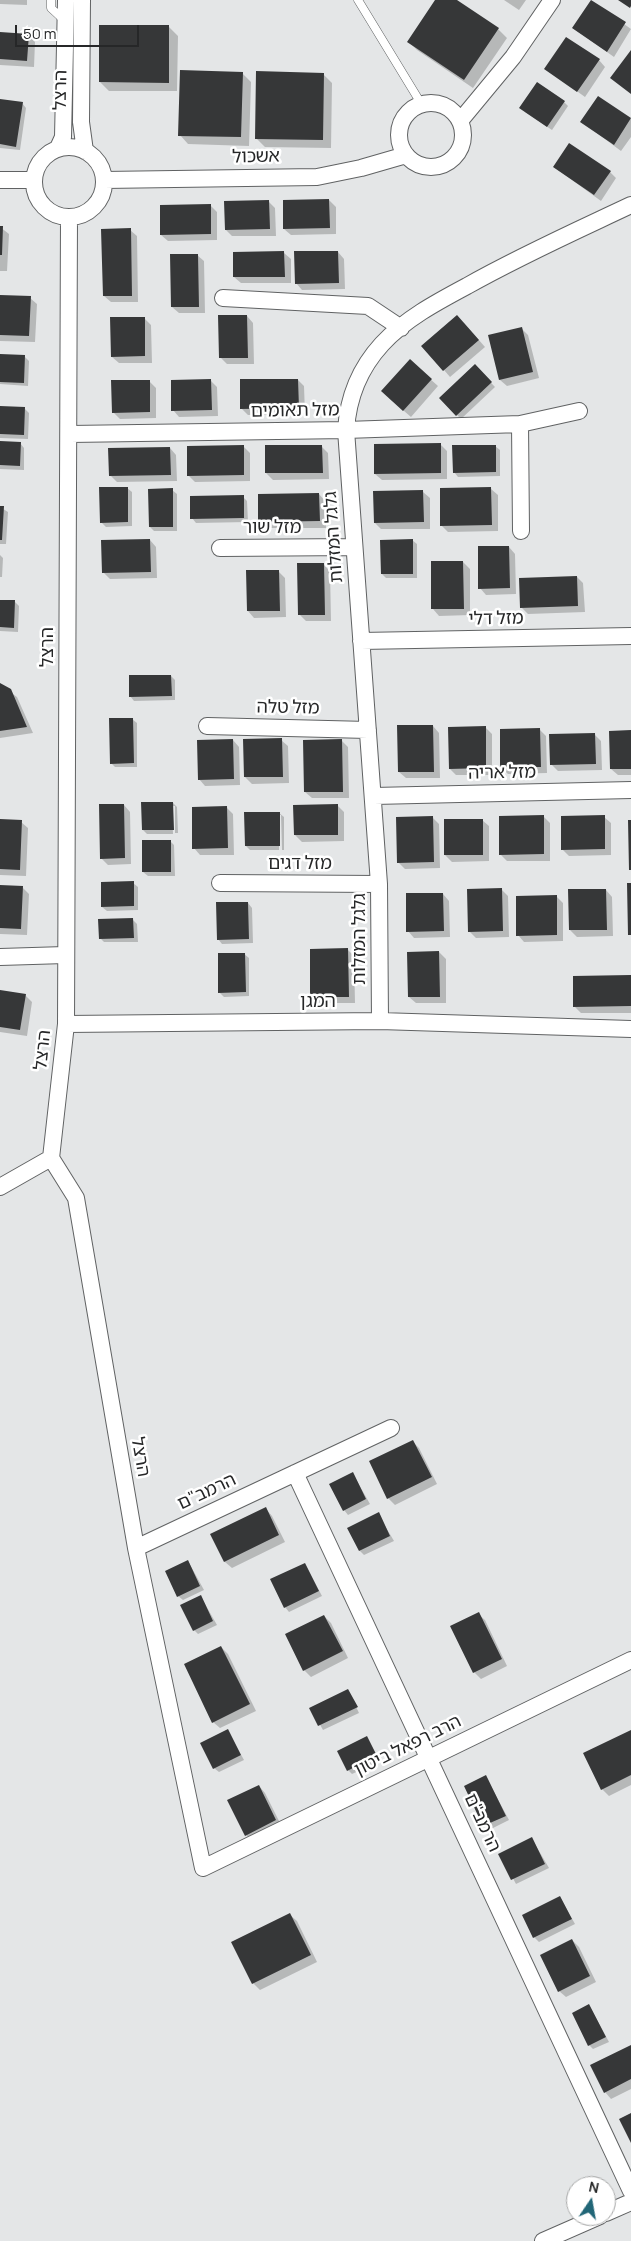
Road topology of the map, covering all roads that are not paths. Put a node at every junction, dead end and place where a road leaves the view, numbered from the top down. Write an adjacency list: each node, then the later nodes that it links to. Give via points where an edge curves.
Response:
1 (51, 0): 6 (lane, via 51,8)
2 (66, 0): 6 (street, הרצל)
3 (82, 0): 10 (street, הרצל, via 81,122)
4 (358, 0): 7 (lane)
5 (552, 0): 8 (street, via 513,57)
6 (66, 22): 9 (street, הרצל, via 62,137)
7 (422, 105): 8 (street, via 445,107); 11 (street, via 404,117 400,128 399,140)
8 (460, 121): 11 (street, via 463,137 460,147 448,162 426,167)
9 (58, 148): 10 (street); 13 (street, via 39,163)
10 (85, 151): 14 (street, via 95,158)
11 (406, 155): 14 (street, אשכול, via 317,176)
12 (0, 180): 13 (street)
13 (34, 180): 16 (street, via 35,192 41,203 50,211)
14 (104, 180): 16 (street, via 100,198 92,208)
15 (631, 205): 18 (street, גלגל המזלות, via 511,262 424,309)
16 (70, 217): 22 (street, הרצל)
17 (223, 298): 18 (street, via 368,306)
18 (401, 328): 21 (street, גלגל המזלות, via 382,343 364,368 347,410)
19 (579, 411): 20 (street, מזל תאומים)
20 (520, 424): 21 (street, מזל תאומים); 23 (street)
21 (346, 430): 22 (street, מזל תאומים); 24 (street, גלגל המזלות)
22 (70, 434): 34 (street, הרצל)
23 (521, 531)
24 (354, 547): 25 (street, מזל שור); 27 (street, גלגל המזלות)
25 (220, 548)
26 (631, 636): 27 (street, מזל דלי)
27 (361, 641): 29 (street, גלגל המזלות)
28 (207, 726): 29 (street, מזל טלה)
29 (368, 730): 31 (street, גלגל המזלות)
30 (631, 790): 31 (street, מזל אריה)
31 (374, 796): 33 (street, גלגל המזלות)
32 (220, 883): 33 (street, מזל דגים)
33 (379, 884): 36 (street, גלגל המזלות)
34 (65, 955): 35 (street); 37 (street, הרצל)
35 (0, 957)
36 (380, 1021): 37 (street, המגן); 38 (street, המגן)
37 (66, 1024): 39 (street, הרצל)
38 (631, 1029)
39 (51, 1158): 40 (street); 43 (street, הרצל, via 76,1198)
40 (0, 1187)
41 (391, 1428): 42 (street, הרמב"ם)
42 (295, 1473): 43 (street, הרמב"ם); 45 (street, הרמב"ם)
43 (136, 1548): 46 (street, הרצל)
44 (631, 1660): 45 (street, הרב רפאל ביטון)
45 (429, 1758): 46 (street, הרב רפאל ביטון); 47 (street, הרמב"ם)
46 (202, 1868)
47 (631, 2191)
48 (631, 2202): 49 (street)
49 (616, 2209)
50 (577, 2226): 51 (street)
51 (543, 2241)

